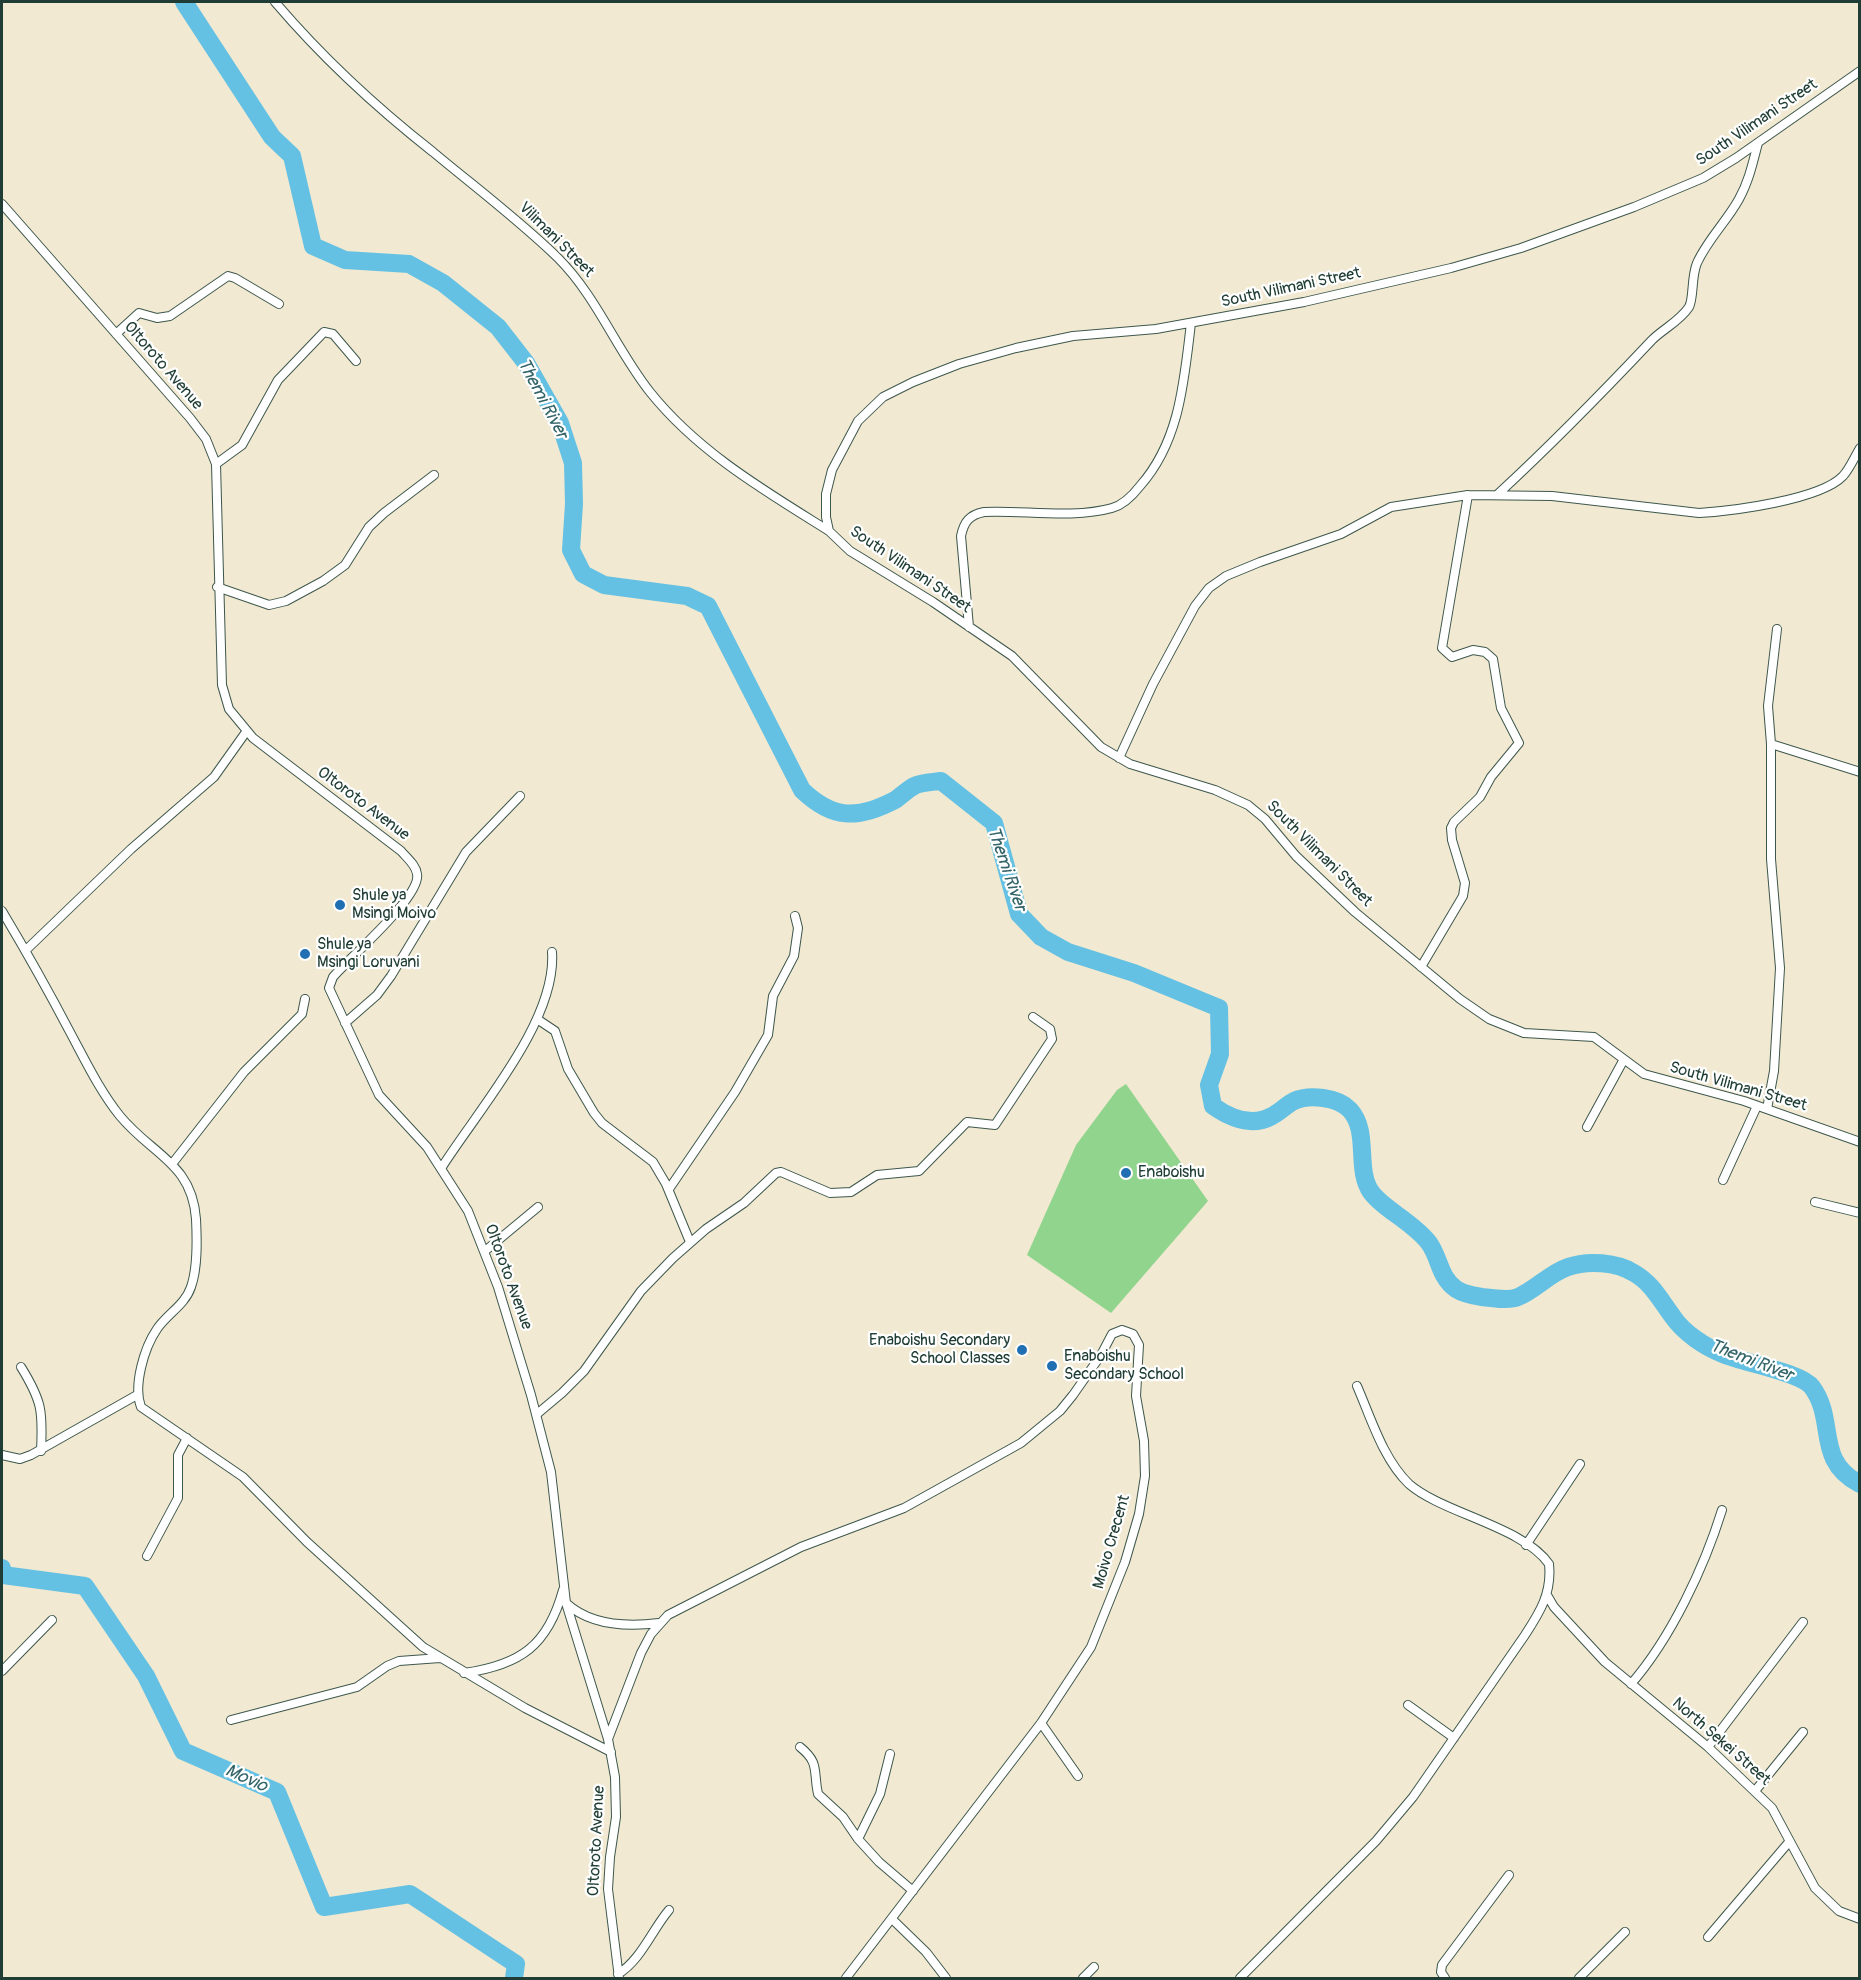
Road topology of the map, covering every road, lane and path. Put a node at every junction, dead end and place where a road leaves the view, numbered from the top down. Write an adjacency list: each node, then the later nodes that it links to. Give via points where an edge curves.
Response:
1 (275, 2): 14 (street, Vilimani Street, via 358,86 572,272 632,368 670,415 733,469)
2 (1860, 71): 3 (street, South Vilimani Street)
3 (1758, 142): 6 (street, South Vilimani Street, via 1703,178 1672,192 1521,248 1304,302); 12 (street, via 1739,200 1696,265 1688,308)
4 (2, 204): 7 (street, Oltoroto Avenue)
5 (279, 304): 7 (street, via 228,276 170,316 157,318 139,313)
6 (1191, 323): 14 (street, South Vilimani Street, via 1073,336 1016,348 959,364 883,397 858,421 832,470 826,494); 16 (street, via 1181,400 1171,435 1161,458 1134,493 1113,508 984,512 965,522 961,536)
7 (116, 334): 10 (street, Oltoroto Avenue, via 206,439)
8 (356, 361): 10 (street, via 333,334 324,332 278,380 242,446)
9 (1860, 448): 12 (street, via 1842,477 1818,491 1718,512)
10 (216, 464): 15 (street, Oltoroto Avenue)
11 (434, 475): 15 (street, via 369,527 345,565 286,601 269,604)
12 (1498, 494): 13 (street)
13 (1468, 495): 20 (street, via 1391,507 1341,534 1260,562 1209,588 1175,640); 27 (street, via 1442,648 1452,657 1473,650 1485,652 1493,659 1501,708 1519,743 1480,797 1451,828 1464,883 1463,896)
14 (829, 531): 16 (street, South Vilimani Street, via 850,551)
15 (217, 587): 18 (street, Oltoroto Avenue, via 222,685 229,708)
16 (969, 627): 20 (street, South Vilimani Street, via 1012,656 1076,724)
17 (1777, 629): 19 (street, via 1768,706)
18 (246, 732): 25 (street, via 214,777 131,849); 31 (street, Oltoroto Avenue, via 401,851 417,872 417,881 405,902 330,982 331,995)
19 (1771, 744): 21 (street); 34 (street, via 1771,859 1780,968 1774,1071)
20 (1119, 758): 27 (street, South Vilimani Street, via 1248,805 1348,906)
21 (1860, 772)
22 (520, 796): 31 (street, via 466,852 391,976 377,995)
23 (2, 911): 25 (street)
24 (795, 916): 40 (street, via 798,928 794,956 773,996 768,1035)
25 (26, 950): 37 (street, via 101,1090 135,1134)
26 (552, 952): 30 (street, via 553,977)
27 (1421, 968): 32 (street, South Vilimani Street, via 1503,1027 1542,1036 1594,1037)
28 (305, 999): 37 (street, via 302,1014 244,1072)
29 (1033, 1017): 44 (street, via 1050,1029 1052,1039 995,1125 967,1122 919,1171 877,1175 851,1192 830,1192 777,1173)
30 (537, 1019): 38 (street, via 503,1078); 40 (street, via 555,1031 567,1069 594,1113 645,1153)
31 (345, 1023): 38 (street, Oltoroto Avenue, via 379,1095 415,1131)
32 (1623, 1061): 33 (street, South Vilimani Street, via 1656,1078); 35 (street)
33 (1757, 1106): 34 (street, South Vilimani Street); 39 (street)
34 (1767, 1109): 36 (street, South Vilimani Street)
35 (1587, 1127)
36 (1860, 1142)
37 (172, 1164): 48 (street, via 189,1185 192,1197 196,1219 194,1273 185,1300 150,1340)
38 (442, 1167): 45 (street, Oltoroto Avenue, via 468,1211)
39 (1723, 1180)
40 (669, 1190): 44 (street)
41 (1815, 1202): 43 (street)
42 (537, 1208): 45 (street)
43 (1860, 1213)
44 (690, 1242): 49 (street, via 641,1291 584,1371)
45 (485, 1251): 49 (street, Oltoroto Avenue)
46 (21, 1367): 51 (street, via 42,1411)
47 (1357, 1386): 55 (street, via 1397,1472 1411,1486)
48 (137, 1395): 50 (street, via 148,1413); 51 (street)
49 (537, 1414): 57 (street, Oltoroto Avenue, via 551,1472)
50 (187, 1438): 56 (street, via 178,1455 178,1498); 63 (street, via 243,1477 307,1542)
51 (41, 1451): 52 (street, via 20,1460)
52 (2, 1455)
53 (1580, 1464): 55 (street)
54 (1722, 1510): 66 (street, via 1702,1564 1663,1640)
55 (1526, 1545): 58 (street, via 1549,1564)
56 (147, 1556)
57 (564, 1586): 59 (street, Oltoroto Avenue); 65 (street, via 555,1618 540,1640 522,1655 484,1670)
58 (1547, 1595): 66 (street, North Sekei Street, via 1605,1662); 71 (street, via 1540,1612)
59 (566, 1603): 62 (street, via 588,1619 621,1624); 72 (street, Oltoroto Avenue)
60 (52, 1620): 64 (street)
61 (1803, 1622): 74 (street)
62 (659, 1623): 69 (street, Moivo Crecent, via 801,1547 904,1508 1021,1443 1060,1410 1086,1378 1112,1334 1122,1330 1134,1334 1139,1345 1136,1396 1145,1476 1139,1514 1125,1562 1091,1647); 72 (street, Moivo Crecent, via 641,1653)
63 (440, 1658): 65 (street); 68 (street, via 399,1661 357,1687)
64 (2, 1671)
65 (464, 1673): 75 (street)
66 (1631, 1684): 74 (street, North Sekei Street)
67 (1408, 1705): 71 (street)
68 (231, 1720)
69 (1041, 1723): 77 (street); 82 (street, Moivo Crecent)
70 (1803, 1732): 78 (street)
71 (1454, 1738): 93 (street, via 1376,1841)
72 (608, 1739): 75 (street, Oltoroto Avenue)
73 (800, 1747): 79 (street, via 816,1767 818,1794 843,1817)
74 (1708, 1747): 78 (street, North Sekei Street)
75 (611, 1752): 89 (street, Oltoroto Avenue, via 617,1804 608,1889)
76 (890, 1754): 79 (street, via 880,1794)
77 (1078, 1776)
78 (1755, 1791): 80 (street, North Sekei Street, via 1780,1818)
79 (858, 1839): 82 (street)
80 (1789, 1842): 84 (street, North Sekei Street, via 1823,1898 1839,1911); 87 (street)
81 (1509, 1875): 94 (street, via 1442,1965)
82 (913, 1891): 85 (street, Moivo Crecent)
83 (669, 1910): 89 (street)
84 (1860, 1919)
85 (893, 1920): 90 (street, Moivo Crecent); 91 (street)
86 (1625, 1932): 95 (street)
87 (1708, 1937)
88 (1094, 1967): 92 (street)
89 (619, 1976)
90 (846, 1978)
91 (946, 1978)
92 (1083, 1978)
93 (1240, 1978)
94 (1444, 1978)
95 (1580, 1978)

